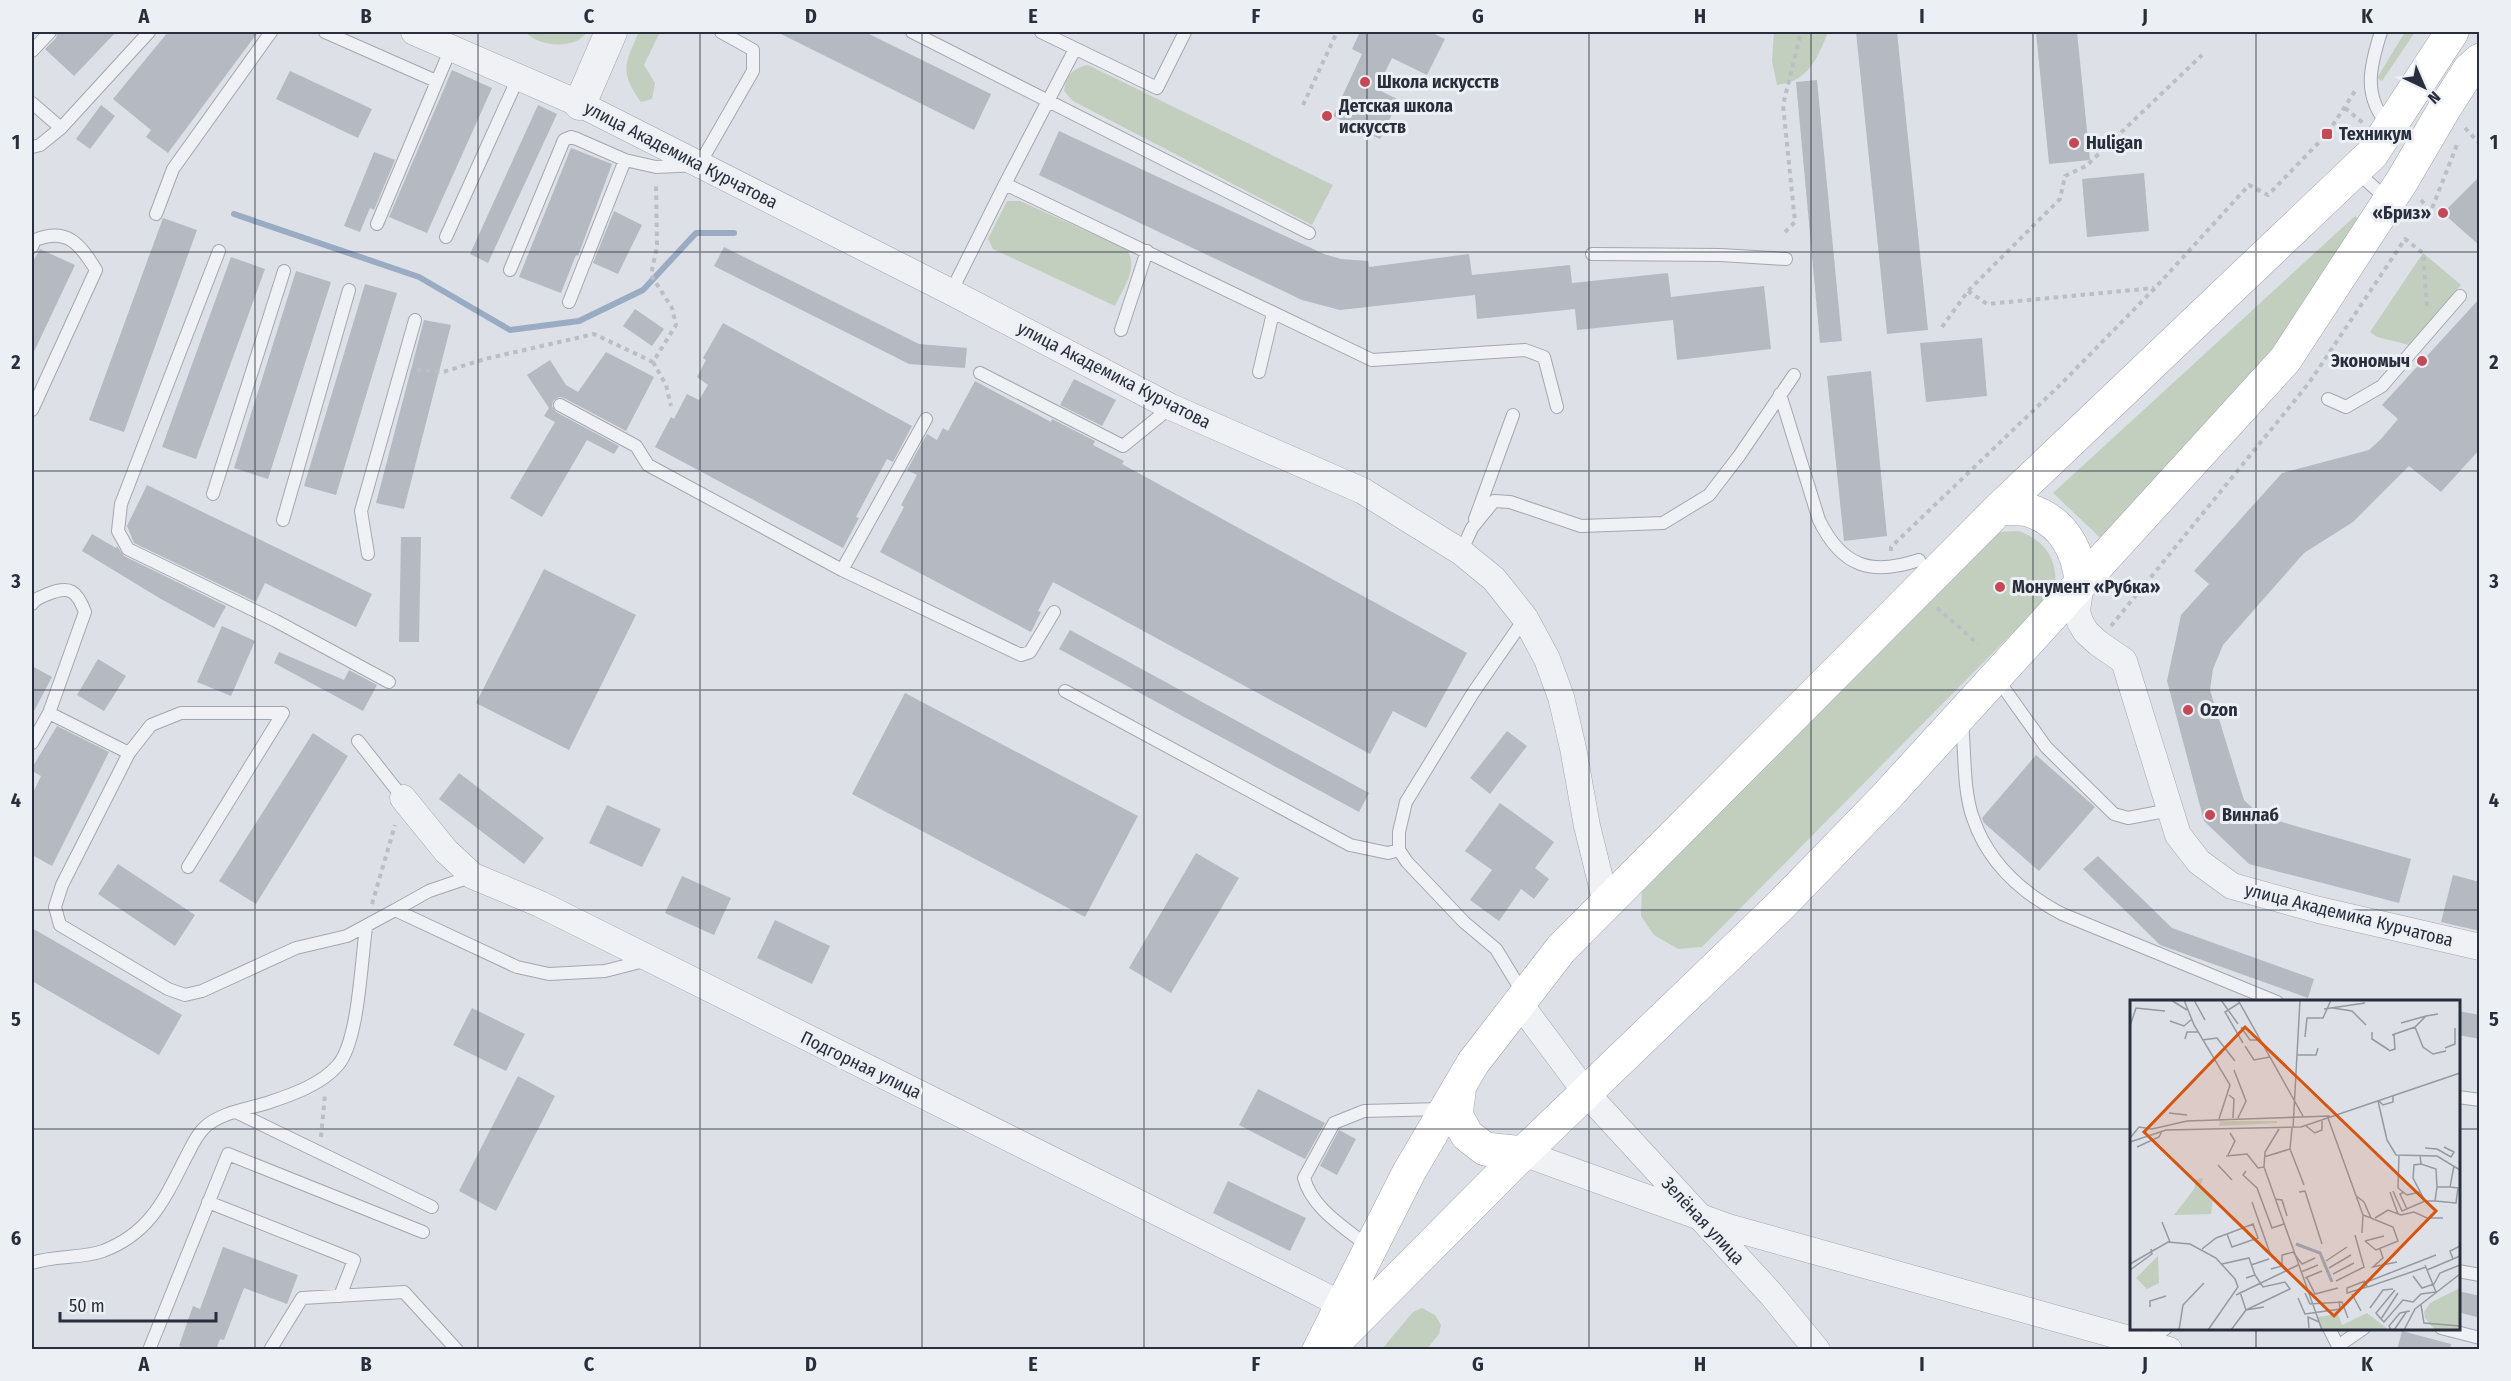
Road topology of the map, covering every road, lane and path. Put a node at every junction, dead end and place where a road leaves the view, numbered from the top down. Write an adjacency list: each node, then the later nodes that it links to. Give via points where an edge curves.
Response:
1 (50, 32): 17 (lane)
2 (149, 32): 28 (lane)
3 (271, 32): 38 (lane, via 173,169)
4 (325, 32): 21 (lane)
5 (414, 32): 15 (street, улица Академика Курчатова)
6 (611, 32): 24 (street)
7 (721, 32): 33 (lane, via 753,50 753,71)
8 (912, 32): 22 (lane)
9 (1041, 32): 16 (lane)
10 (1185, 32): 16 (lane, via 1157,88)
11 (1337, 32): 25 (path)
12 (1801, 32): 40 (path, via 1783,105 1795,222)
13 (2381, 32): 27 (lane, via 2371,64 2371,81 2379,115)
14 (2452, 32): 27 (main road)
15 (451, 48): 20 (street, улица Академика Курчатова); 21 (lane)
16 (1075, 49): 22 (lane)
17 (32, 51)
18 (2202, 55): 52 (path, via 2086,166 2065,176 2061,199)
19 (2480, 60): 37 (main road, via 2469,70)
20 (518, 78): 24 (street, улица Академика Курчатова); 42 (lane)
21 (436, 81): 39 (lane)
22 (1048, 100): 36 (lane); 41 (lane)
23 (32, 103): 28 (lane)
24 (580, 104): 33 (street, улица Академика Курчатова)
25 (1303, 105)
26 (2345, 108): 50 (path, via 2327,134 2268,195 2249,185)
27 (2390, 127): 35 (main road, via 2372,154)
28 (61, 128): 31 (lane)
29 (2465, 128): 30 (path)
30 (2480, 144)
31 (32, 147)
32 (625, 160): 34 (lane); 48 (lane, via 571,137 564,140); 55 (lane)
33 (699, 165): 34 (lane); 53 (street, улица Академика Курчатова)
34 (656, 167): 61 (path, via 657,246 651,275 672,308 676,325)
35 (2355, 170): 37 (lane); 76 (main road)
36 (1005, 184): 45 (lane); 53 (lane)
37 (2389, 201): 84 (main road, via 2285,360)
38 (156, 214)
39 (377, 224)
40 (1785, 232)
41 (1309, 233)
42 (446, 237)
43 (32, 247): 72 (lane, via 35,240 55,234 68,238 84,251 96,270)
44 (219, 251): 92 (lane, via 121,504 118,531 128,549 276,621)
45 (1148, 251): 56 (lane); 60 (lane)
46 (1592, 254): 47 (lane)
47 (1786, 259)
48 (510, 270)
49 (284, 271): 75 (lane)
50 (2155, 288): 52 (path, via 1987,303); 82 (path, via 1891,548)
51 (349, 290): 77 (lane)
52 (1968, 291): 59 (path)
53 (951, 292): 70 (street, улица Академика Курчатова)
54 (2460, 296): 67 (lane, via 2382,386 2346,406)
55 (569, 302)
56 (1273, 313): 63 (lane); 71 (lane, via 1372,360 1524,350 1544,357)
57 (2427, 315): 89 (path, via 2423,253 2405,239 2309,382)
58 (415, 320): 62 (lane)
59 (1942, 327)
60 (1121, 330)
61 (652, 362): 62 (path, via 594,334 443,372); 69 (path, via 666,385)
62 (401, 369): 80 (lane, via 362,511)
63 (1259, 372)
64 (980, 373): 70 (lane, via 1123,446)
65 (1794, 375): 66 (lane)
66 (1780, 394): 78 (lane, via 1709,495 1663,523 1581,526 1510,502 1494,501); 82 (lane, via 1828,539 1843,555 1862,566)
67 (2328, 399)
68 (560, 405): 83 (lane, via 636,447 648,465)
69 (671, 406)
70 (1171, 407): 79 (street, улица Академика Курчатова, via 1364,491)
71 (1557, 407)
72 (32, 410)
73 (1513, 415): 78 (lane)
74 (926, 420): 83 (lane)
75 (213, 494)
76 (1999, 509): 84 (main road, улица Академика Курчатова, via 2028,510 2054,523 2078,558); 85 (main road)
77 (283, 520)
78 (1472, 528): 79 (lane)
79 (1461, 552): 88 (street, улица Академика Курчатова, via 1494,579)
80 (368, 554)
81 (1919, 560): 82 (lane)
82 (1895, 568)
83 (842, 570): 87 (lane, via 1021,655 1030,652)
84 (2080, 583): 89 (street, улица Академика Курчатова, via 2080,622); 91 (main road)
85 (1918, 592): 90 (path); 104 (main road)
86 (32, 604): 94 (lane, via 60,589 80,598 85,612)
87 (1054, 612)
88 (1525, 618): 101 (lane, via 1406,802); 104 (street, улица Академика Курчатова, via 1547,659 1561,698 1573,748 1580,825)
89 (2098, 643): 100 (street, улица Академика Курчатова, via 2124,661)
90 (1978, 644)
91 (1996, 676): 95 (main road); 100 (lane, via 2046,747 2114,814 2128,818)
92 (389, 682)
93 (1065, 691): 101 (lane, via 1350,845 1388,853)
94 (49, 713): 97 (lane); 98 (lane)
95 (1961, 714): 110 (lane, via 1973,819 1989,851 2018,886 2062,914); 111 (main road, via 1886,798 1780,906)
96 (358, 741): 99 (lane)
97 (32, 743)
98 (129, 753): 102 (lane, via 151,725 181,713 283,713); 106 (lane, via 62,885 55,907 60,925 168,989 185,995 296,948)
99 (403, 798): 103 (street, Подгорная улица, via 452,858); 106 (path)
100 (2170, 810): 107 (street, улица Академика Курчатова, via 2187,850 2232,886)
101 (1399, 850): 109 (lane, via 1464,922 1496,949)
102 (188, 867)
103 (473, 876): 105 (lane, via 429,891); 108 (street, Подгорная улица, via 623,937)
104 (1606, 903): 109 (main road, via 1561,949)
105 (395, 910): 106 (lane); 108 (lane, via 517,967 549,974 605,971)
106 (366, 928): 115 (lane, via 353,1026 339,1064 312,1085)
107 (2480, 947)
108 (650, 960): 126 (street, Подгорная улица)
109 (1522, 1000): 111 (street, Зелёная улица); 113 (main road)
110 (2272, 1000)
111 (1587, 1094): 116 (main road); 119 (street, Зелёная улица)
112 (2460, 1096): 114 (lane)
113 (1452, 1097): 116 (main road, via 1467,1135 1485,1149); 121 (main road); 121 (lane, via 1364,1111 1334,1123 1304,1178 1315,1202)
114 (2480, 1100)
115 (236, 1112): 118 (lane); 122 (lane, via 205,1126 160,1207 138,1232 102,1251)
116 (1523, 1153): 119 (street); 138 (main road)
117 (208, 1202): 120 (lane, via 228,1154); 125 (lane, via 354,1260); 134 (lane)
118 (432, 1207)
119 (1701, 1218): 132 (street); 139 (street, Зелёная улица)
120 (423, 1232)
121 (1370, 1248): 126 (main road)
122 (32, 1263)
123 (2460, 1271): 124 (lane)
124 (2480, 1275)
125 (340, 1296): 135 (lane, via 302,1298); 136 (lane, via 404,1292)
126 (1341, 1304): 137 (main road)
127 (2165, 1330): 132 (lane)
128 (2329, 1330): 133 (lane)
129 (2363, 1330): 133 (lane)
130 (2445, 1330): 131 (lane)
131 (2480, 1338)
132 (2157, 1346)
133 (2338, 1348)
134 (149, 1350)
135 (270, 1350)
136 (457, 1350)
137 (1319, 1350)
138 (1327, 1350)
139 (1817, 1350)

